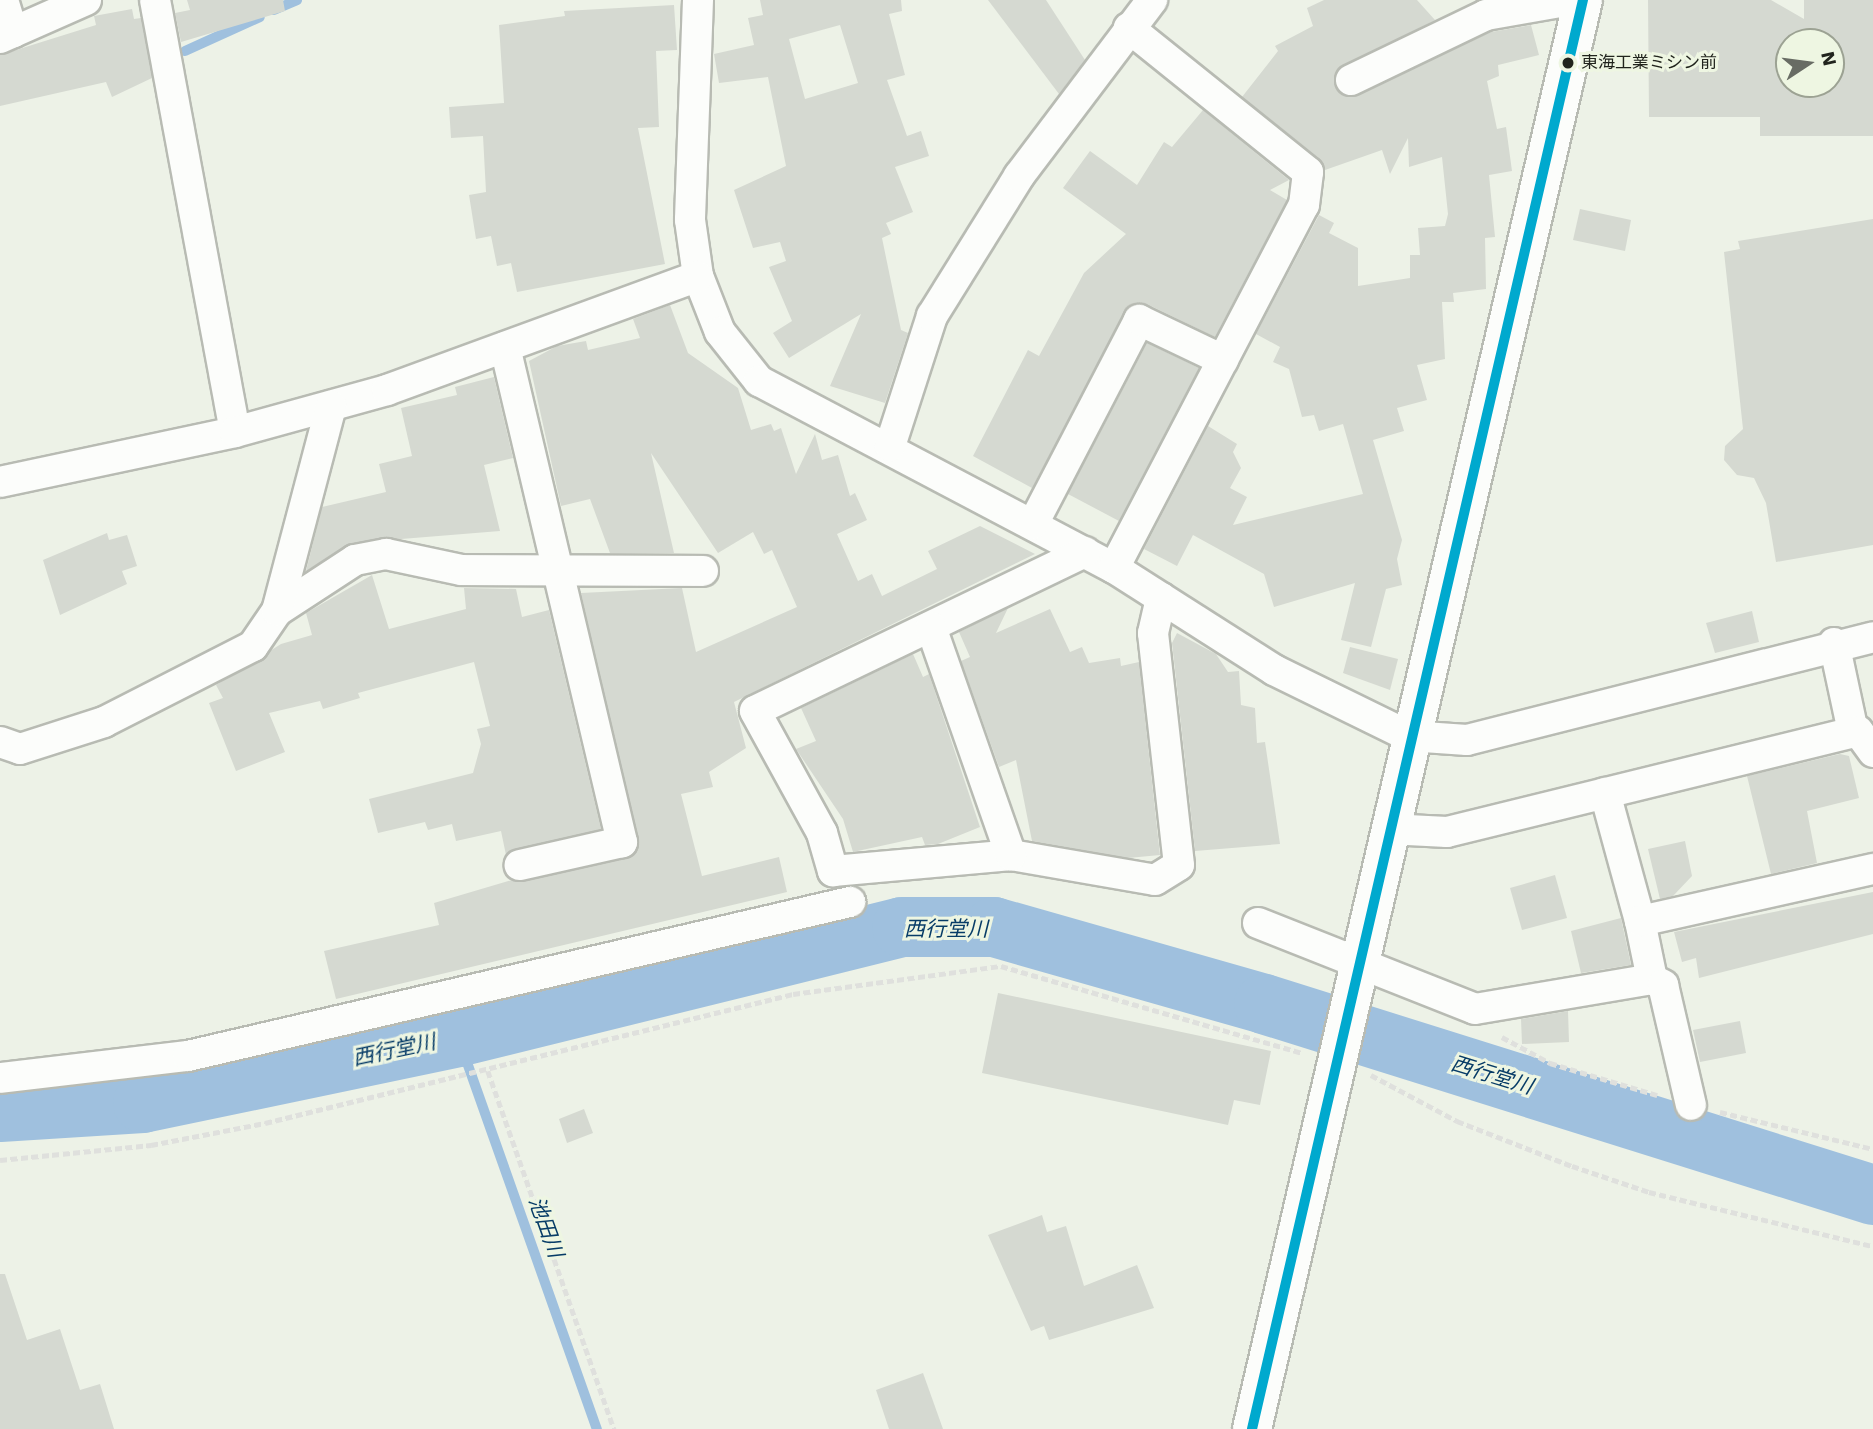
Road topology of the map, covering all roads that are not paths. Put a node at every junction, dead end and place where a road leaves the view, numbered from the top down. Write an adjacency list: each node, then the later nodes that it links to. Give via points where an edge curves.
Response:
1 (3, 0): 9 (street)
2 (86, 0): 9 (street)
3 (155, 0): 15 (street)
4 (698, 0): 11 (street, via 690,220)
5 (1153, 0): 8 (street)
6 (1572, 0): 10 (street, via 1486,15)
7 (1583, 0): 28 (main road)
8 (1129, 28): 13 (street, via 1308,172 1304,205); 16 (street, via 1018,176 932,316)
9 (6, 36)
10 (1352, 80)
11 (698, 276): 12 (street); 16 (street, via 720,332 759,381)
12 (505, 347): 14 (street); 22 (street)
13 (1223, 360): 18 (street, via 1139,320); 20 (street)
14 (331, 406): 15 (street); 24 (street)
15 (235, 432): 17 (street)
16 (890, 446): 18 (street)
17 (0, 482)
18 (1033, 524): 19 (street)
19 (1085, 552): 20 (street); 25 (street)
20 (1114, 568): 23 (street)
21 (703, 571): 22 (street)
22 (558, 572): 24 (street, via 426,567 386,554 355,561); 34 (street, via 622,842)
23 (1161, 598): 28 (street, via 1274,670); 33 (street, via 1153,633 1179,865 1155,880)
24 (277, 611): 30 (street, via 253,646 193,680 104,722)
25 (931, 627): 33 (street); 33 (street, via 755,711 822,833 833,871)
26 (1873, 637): 27 (street)
27 (1834, 643): 28 (street, via 1467,740); 29 (street)
28 (1409, 736): 32 (main road)
29 (1863, 742): 31 (street)
30 (7, 752)
31 (1605, 793): 32 (street, via 1447,832); 37 (street)
32 (1388, 829): 39 (main road)
33 (1011, 855)
34 (520, 865)
35 (1873, 869): 37 (street)
36 (850, 902): 41 (street, via 188,1056)
37 (1640, 921): 40 (street)
38 (1258, 923): 39 (street)
39 (1357, 971): 40 (street, via 1475,1009); 43 (main road)
40 (1652, 979): 42 (street, via 1663,985)
41 (0, 1077)
42 (1691, 1105)
43 (1252, 1429)

